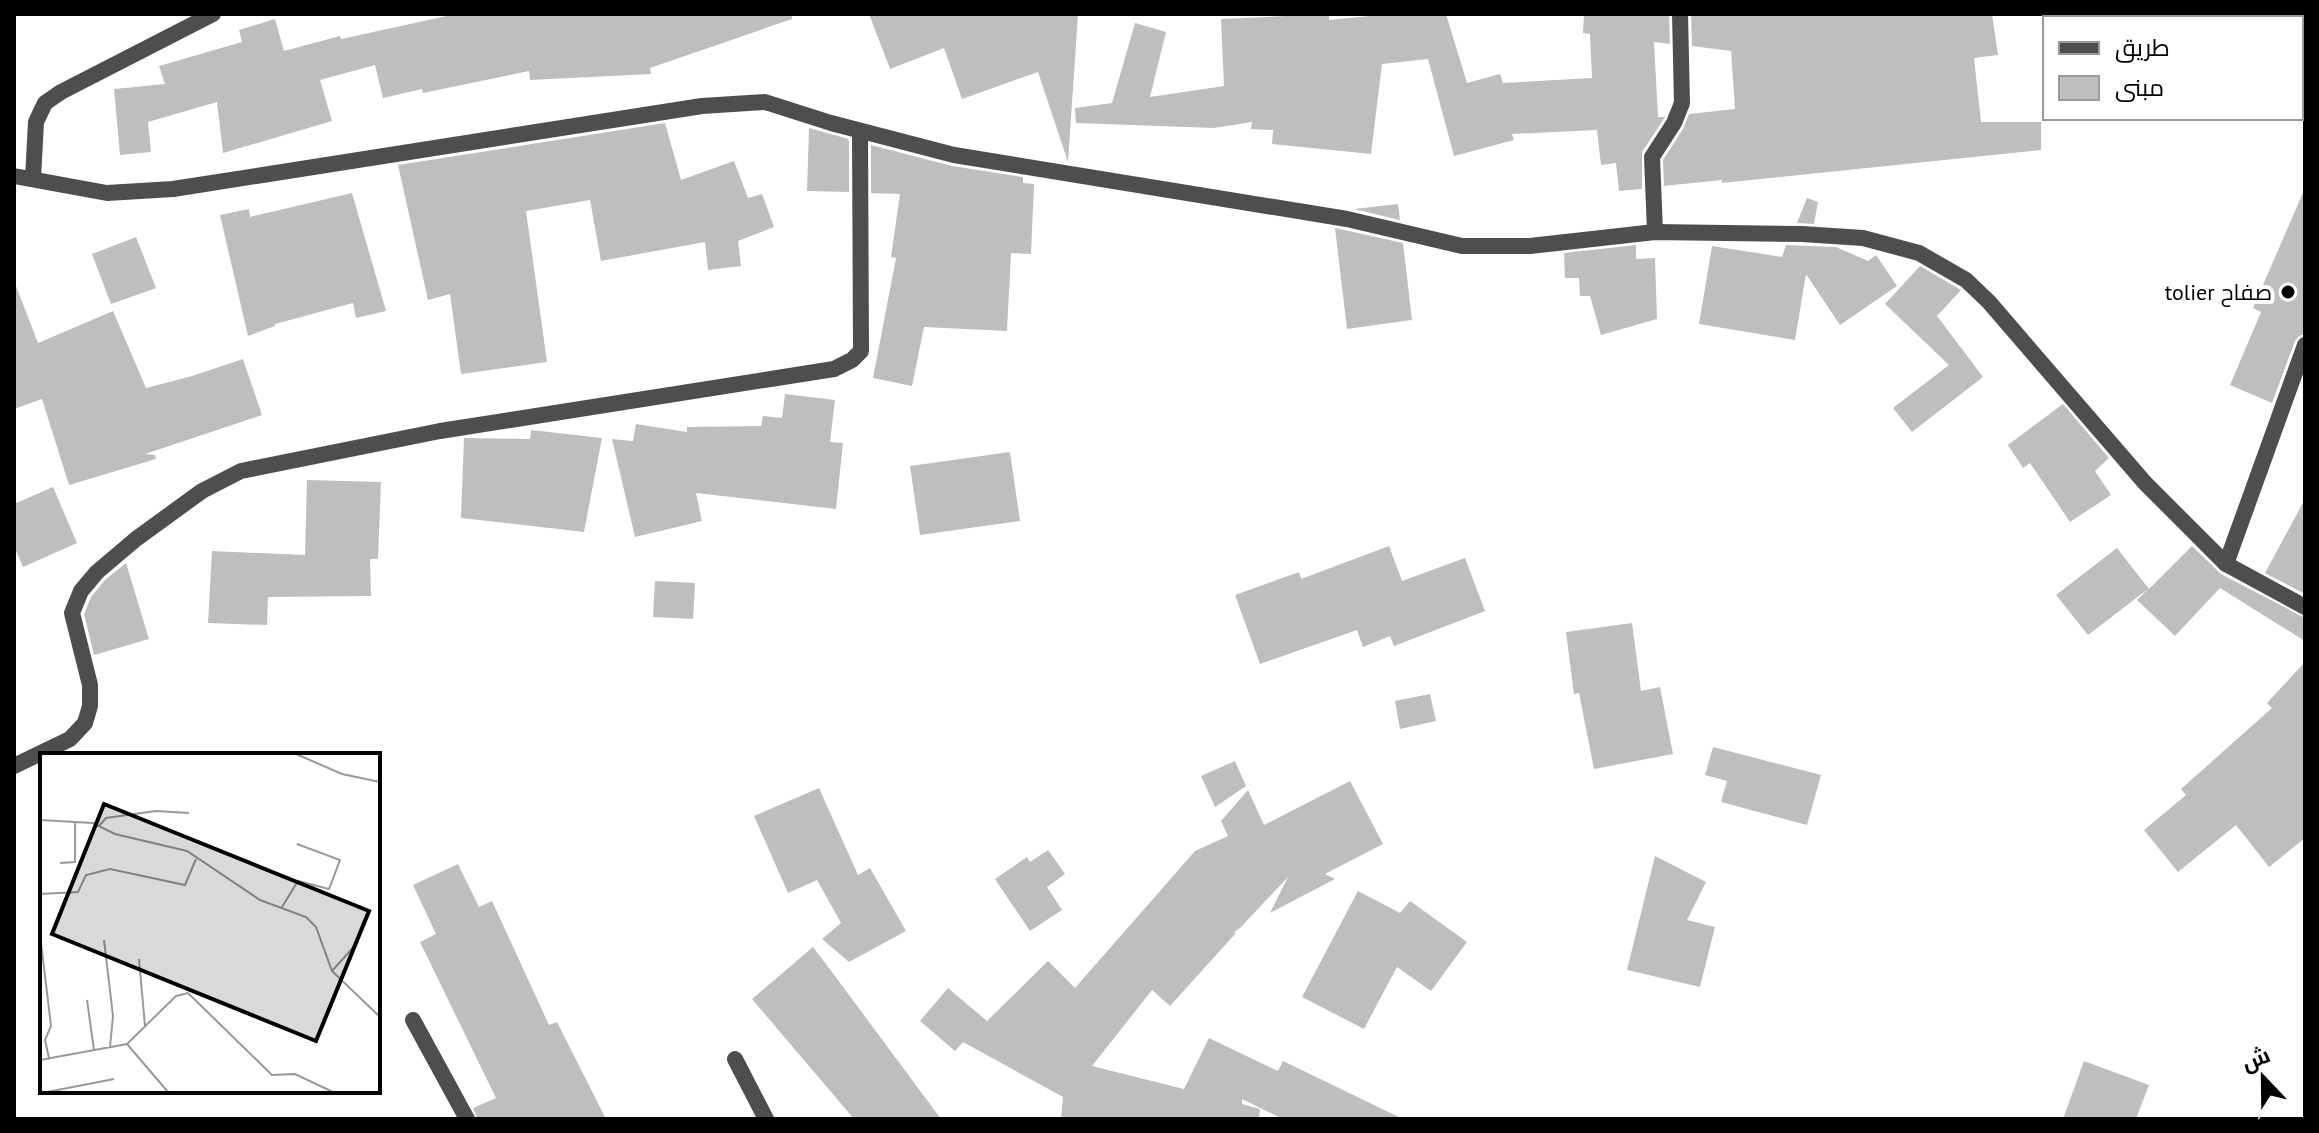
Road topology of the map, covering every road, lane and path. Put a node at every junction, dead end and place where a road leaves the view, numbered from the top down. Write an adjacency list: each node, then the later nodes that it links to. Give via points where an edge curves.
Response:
1 (213, 14): 5 (street, via 45,103 36,122)
2 (1680, 14): 6 (street, via 1682,103 1652,157)
3 (860, 131): 5 (street, via 765,102 702,106 173,189 107,193); 6 (street, via 954,155 1347,219 1462,246 1530,246); 11 (street, via 861,351 852,360 834,369 440,431 241,471 202,491 136,539 81,591 72,613 90,706 85,723 70,739)
4 (14, 176): 5 (street)
5 (33, 179)
6 (1655, 232): 8 (street, via 1863,238 1939,263 1989,302 2145,483)
7 (2305, 345): 8 (street)
8 (2226, 564): 9 (street)
9 (2305, 607)
10 (40, 753): 12 (street)
11 (41, 753)
12 (14, 766)
13 (413, 1020): 15 (street)
14 (735, 1059): 16 (street)
15 (467, 1119)
16 (766, 1119)

